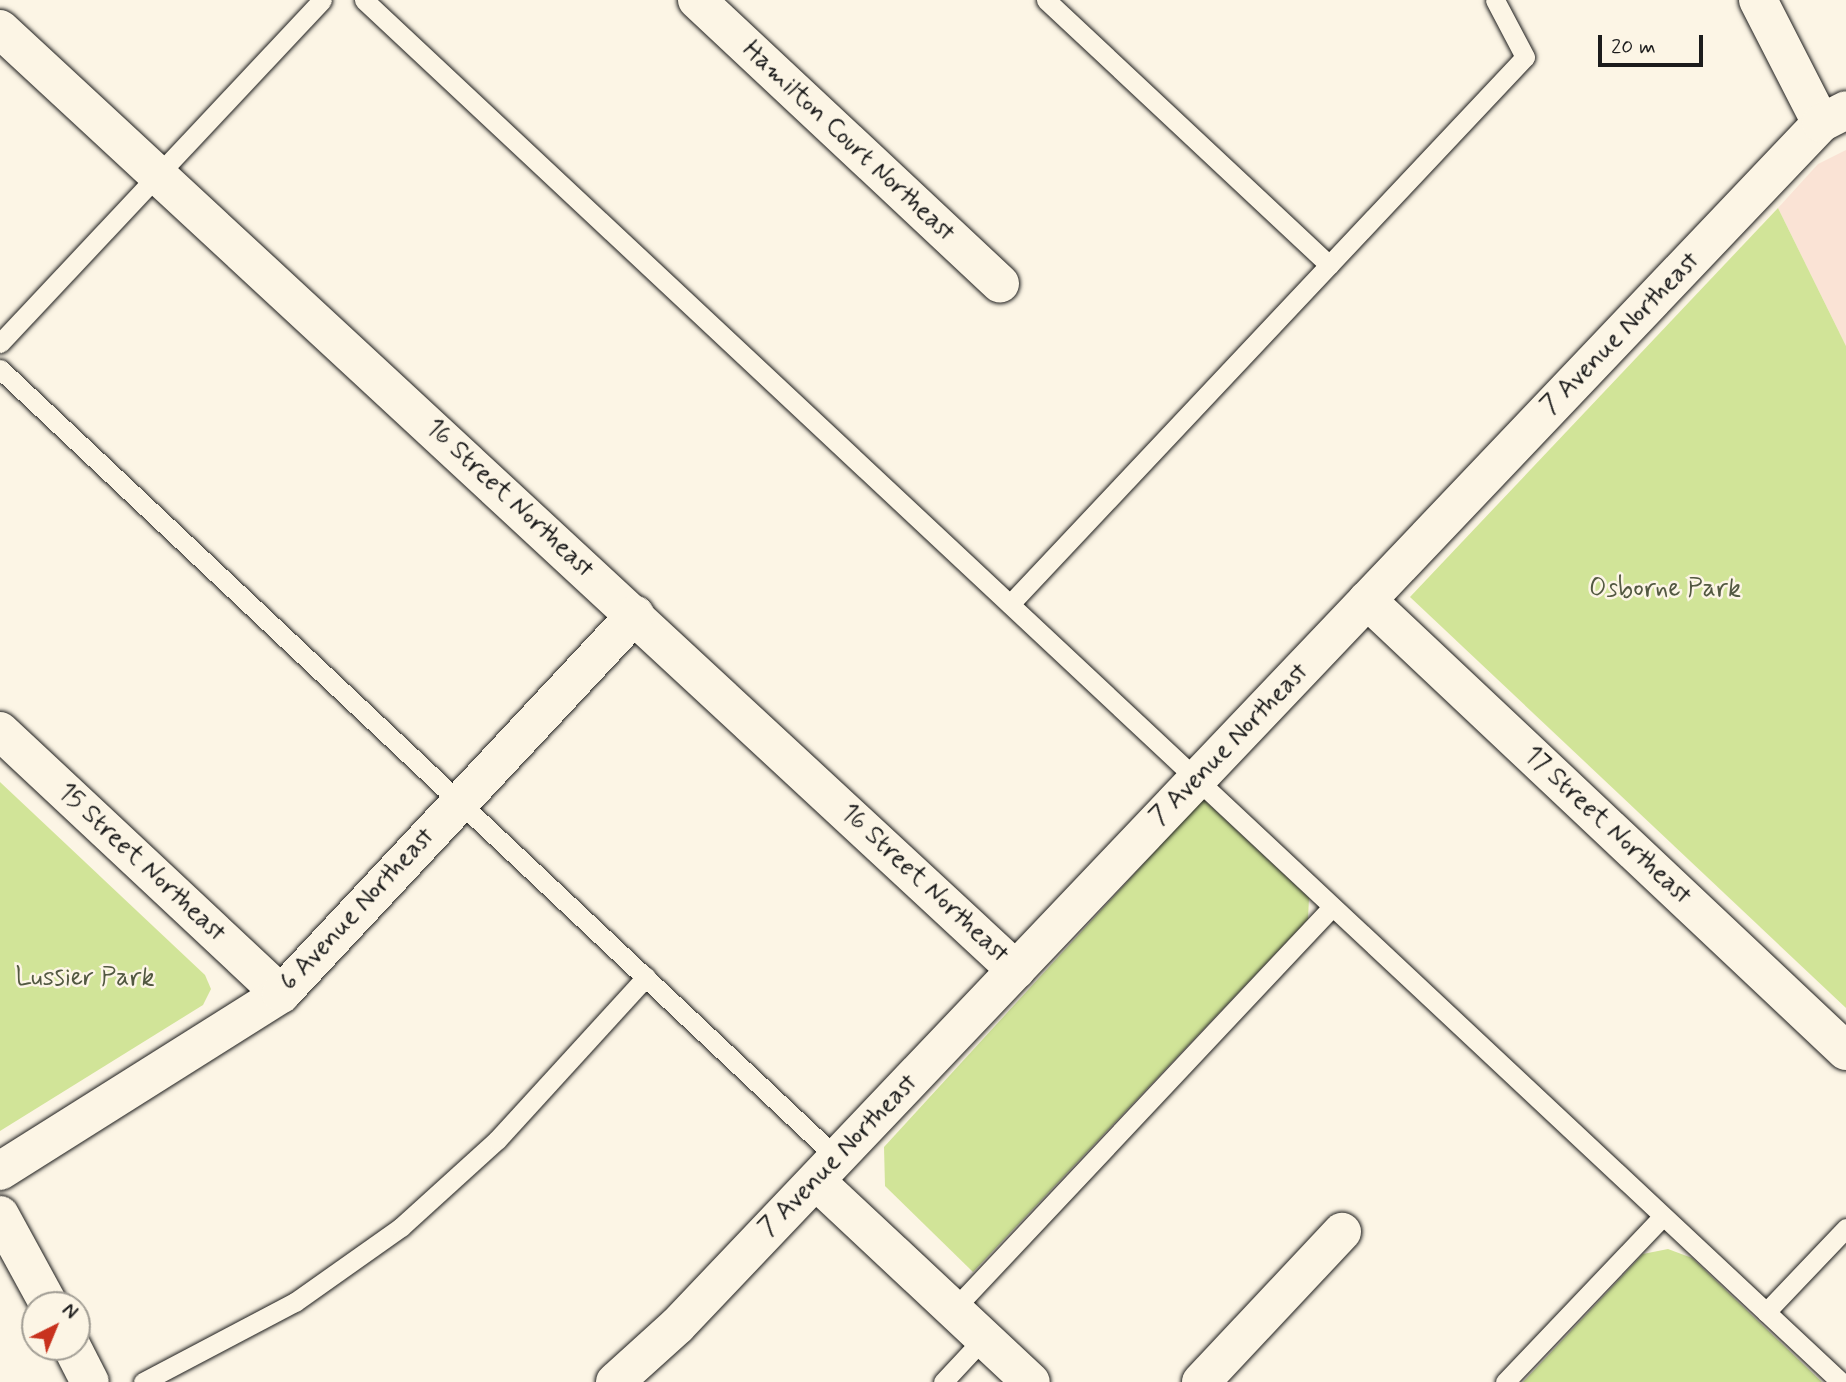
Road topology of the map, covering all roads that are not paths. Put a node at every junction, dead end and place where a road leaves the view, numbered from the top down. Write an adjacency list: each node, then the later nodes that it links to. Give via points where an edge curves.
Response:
1 (323, 0): 9 (lane)
2 (364, 0): 15 (lane)
3 (697, 0): 11 (street, Hamilton Court Northeast)
4 (1046, 0): 10 (lane)
5 (1496, 0): 10 (lane, via 1525,57)
6 (1758, 0): 8 (street)
7 (0, 29): 9 (street, 16 Street Northeast)
8 (1833, 117): 14 (street, 7 Avenue Northeast)
9 (158, 175): 12 (lane); 16 (street, 16 Street Northeast)
10 (1329, 265): 15 (lane)
11 (1000, 284)
12 (0, 343)
13 (0, 369): 19 (lane)
14 (1367, 600): 18 (street, 7 Avenue Northeast); 24 (street, 17 Street Northeast)
15 (1010, 604): 18 (lane)
16 (635, 615): 19 (street, 6 Avenue Northeast); 21 (street, 16 Street Northeast)
17 (0, 731): 23 (street, 15 Street Northeast)
18 (1197, 779): 20 (lane); 21 (street, 7 Avenue Northeast)
19 (460, 803): 22 (lane); 23 (street, 6 Avenue Northeast)
20 (1332, 907): 28 (lane); 32 (lane)
21 (1016, 970): 25 (street, 7 Avenue Northeast)
22 (646, 977): 25 (lane); 37 (lane, via 497,1140 401,1227 295,1302)
23 (281, 994): 26 (street, 6 Avenue Northeast)
24 (1846, 1051)
25 (826, 1169): 32 (street); 38 (street, 7 Avenue Northeast, via 677,1326)
26 (0, 1171)
27 (0, 1215): 31 (street)
28 (1663, 1216): 33 (lane); 42 (lane)
29 (1846, 1228): 33 (lane)
30 (1342, 1232): 41 (street)
31 (41, 1291)
32 (953, 1310): 34 (street)
33 (1766, 1312): 43 (lane)
34 (984, 1338): 39 (lane); 40 (street)
35 (79, 1361): 36 (street)
36 (90, 1382)
37 (143, 1382)
38 (615, 1382)
39 (943, 1382)
40 (1031, 1382)
41 (1201, 1382)
42 (1505, 1382)
43 (1841, 1382)

